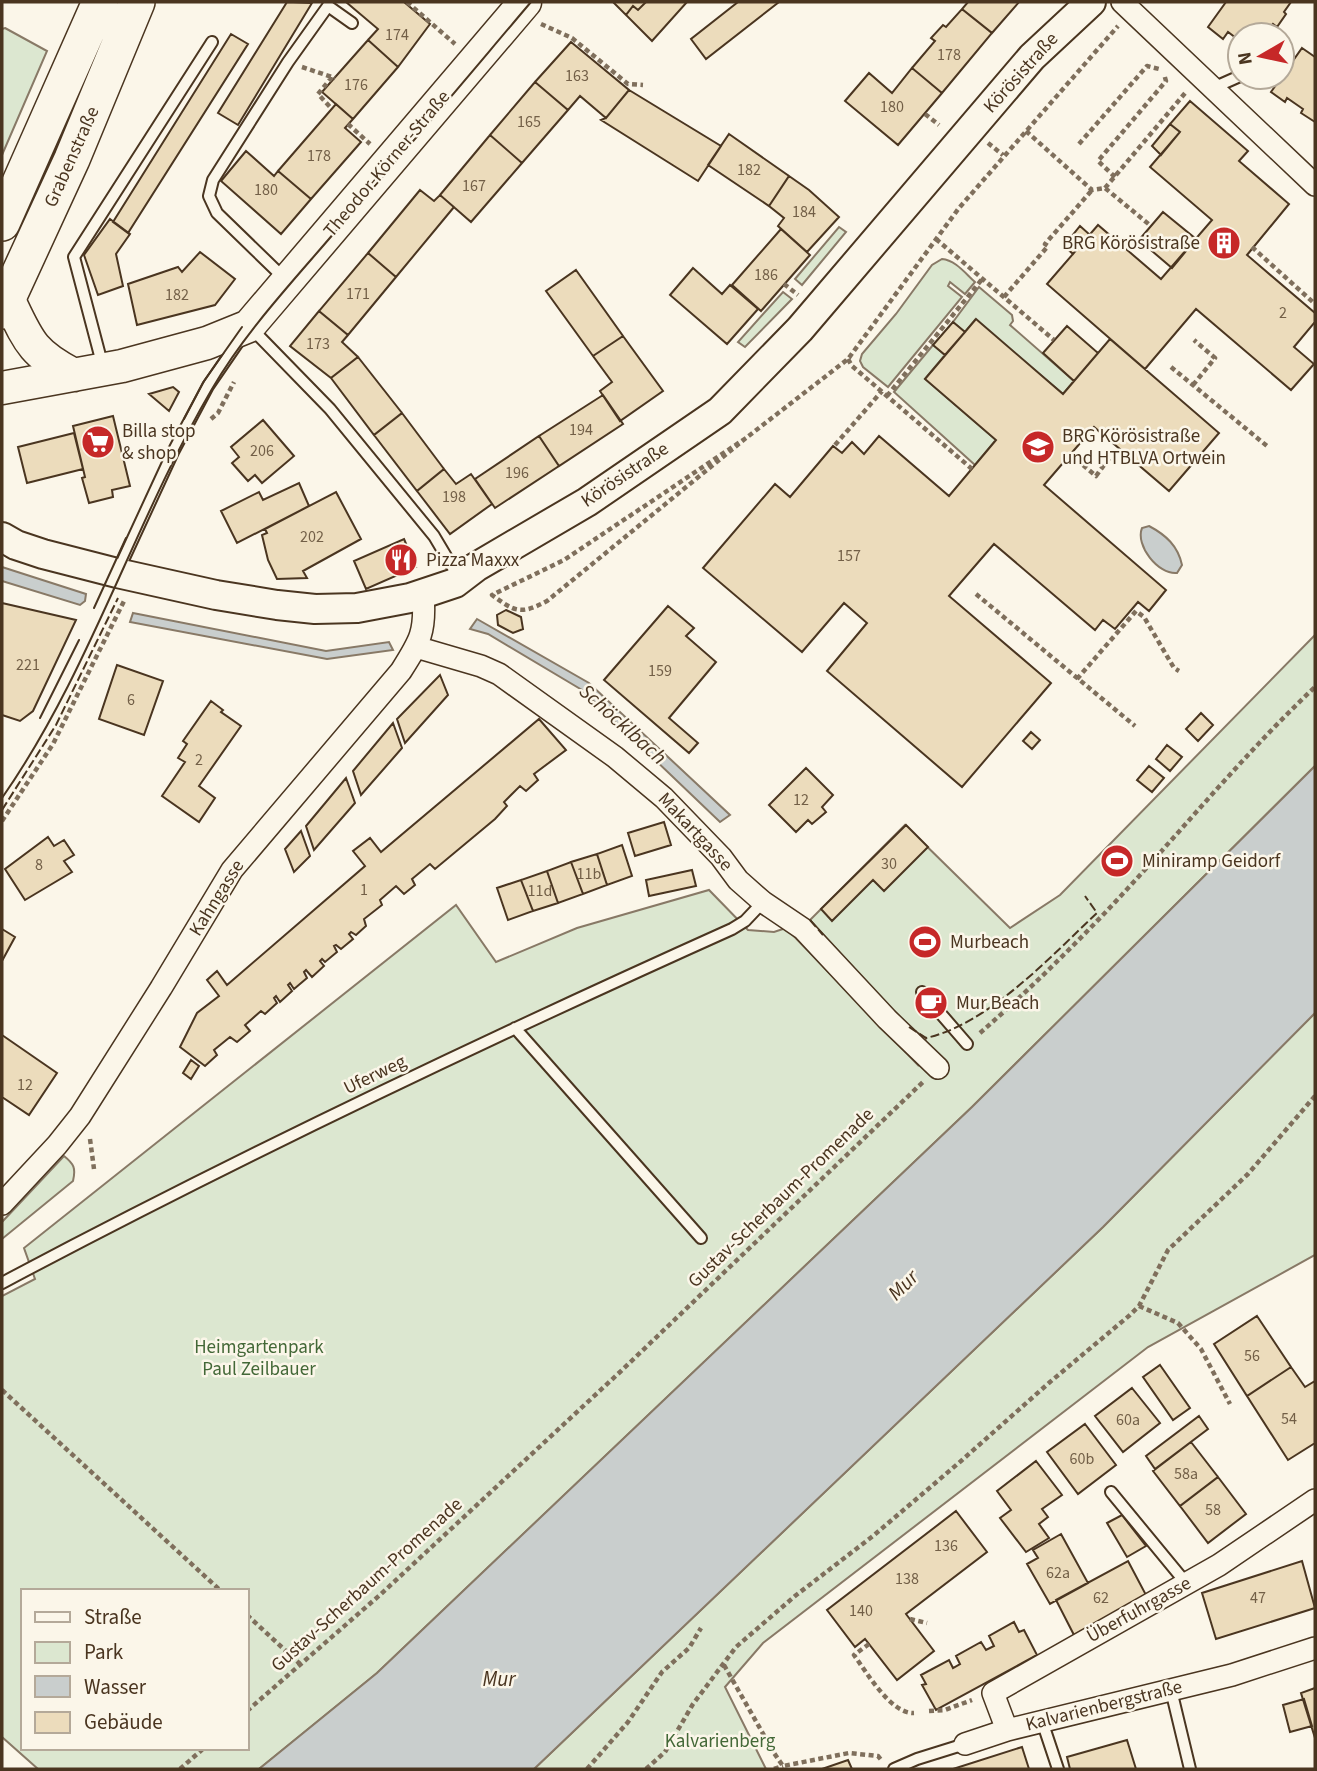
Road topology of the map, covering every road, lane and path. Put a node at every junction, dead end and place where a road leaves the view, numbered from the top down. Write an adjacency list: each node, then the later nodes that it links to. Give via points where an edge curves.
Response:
1 (100, 2): 27 (main road, Grabenstraße)
2 (137, 2): 36 (main road, Grabenstraße)
3 (407, 2): 9 (path)
4 (1091, 2): 54 (street, Körösistraße, via 1032,57 800,329 720,411)
5 (1127, 6): 12 (street); 18 (path)
6 (532, 13): 13 (path, via 572,38 628,84); 32 (main road, Theodor-Körner-Straße)
7 (352, 23): 10 (lane, via 328,6)
8 (212, 42): 43 (lane, via 74,257)
9 (456, 44)
10 (288, 62): 14 (path, via 333,77 318,94); 32 (lane, via 213,180 209,196 217,214)
11 (1226, 78): 12 (lane)
12 (1206, 82): 23 (path); 24 (street)
13 (643, 85)
14 (332, 109)
15 (925, 114): 17 (path)
16 (348, 124): 21 (path)
17 (939, 125)
18 (1026, 131): 22 (path); 26 (path)
19 (987, 143): 22 (path)
20 (1079, 144): 23 (path, via 1147,66 1164,70 1166,81 1098,162)
21 (371, 145)
22 (1003, 156): 29 (path)
23 (1115, 177): 25 (path)
24 (1315, 185)
25 (1105, 188): 26 (path); 28 (path)
26 (1092, 190): 35 (path)
27 (5, 212)
28 (1151, 226)
29 (936, 239): 31 (path); 41 (path)
30 (1252, 247): 37 (path)
31 (983, 278): 35 (path); 46 (path)
32 (287, 281): 38 (main road, Theodor-Körner-Straße)
33 (784, 284): 34 (path)
34 (799, 296)
35 (1004, 297): 39 (path)
36 (5, 304): 43 (main road, via 48,362)
37 (1315, 304)
38 (249, 326): 43 (main road, Theodor-Körner-Straße, via 207,343); 54 (lane, via 337,418 434,536); 55 (lane, Theodor-Körner-Straße, via 208,386 173,452)
39 (1054, 340)
40 (1194, 340): 44 (path, via 1215,358)
41 (848, 359): 46 (path); 47 (path)
42 (1171, 367): 44 (path)
43 (89, 372): 45 (main road, Theodor-Körner-Straße)
44 (1193, 385): 49 (path)
45 (2, 388)
46 (884, 393): 48 (path); 52 (path)
47 (746, 438): 47 (path, via 564,560 492,595 512,610 526,611 547,601)
48 (835, 445)
49 (1267, 446)
50 (1070, 454): 51 (path, via 1096,476)
51 (1110, 457)
52 (972, 469)
53 (2, 537): 55 (street, Körösistraße)
54 (460, 580): 57 (street, Körösistraße)
55 (122, 585): 57 (street, Körösistraße, via 316,609 357,608); 63 (path, via 53,744)
56 (976, 594): 60 (path)
57 (423, 595): 58 (street)
58 (420, 637): 64 (street, Makartgasse, via 518,685 615,757 664,797); 72 (street, Kahngasse, via 401,671 232,870 80,1116)
59 (1179, 671): 60 (path, via 1136,611)
60 (1077, 679): 62 (path)
61 (1315, 687): 67 (path, via 1099,919)
62 (1135, 726)
63 (2, 821)
64 (763, 902): 66 (lane, Uferweg, via 732,929); 68 (street, Makartgasse, via 803,929)
65 (922, 992): 67 (lane)
66 (514, 1028): 73 (lane); 74 (lane, Uferweg, via 140,1209)
67 (967, 1044)
68 (938, 1068): 88 (path, Gustav-Scherbaum-Promenade, via 590,1400)
69 (1315, 1096): 75 (path, via 1248,1174 1168,1250)
70 (90, 1137): 71 (path)
71 (94, 1169)
72 (2, 1204)
73 (701, 1238)
74 (2, 1283)
75 (1139, 1306): 77 (path, via 1178,1323 1201,1349); 89 (path, via 883,1528 785,1604 736,1647)
76 (2, 1390): 81 (path)
77 (1230, 1404)
78 (1111, 1492): 80 (lane)
79 (1315, 1500): 80 (street, Überfuhrgasse)
80 (1186, 1583): 91 (street, Überfuhrgasse)
81 (219, 1589)
82 (248, 1616): 88 (path)
83 (910, 1619): 84 (path)
84 (928, 1622)
85 (701, 1628): 101 (path)
86 (869, 1644): 94 (path, via 854,1656 894,1707)
87 (1315, 1648): 90 (street, Kalvarienbergstraße)
88 (300, 1664): 92 (path, Gustav-Scherbaum-Promenade)
89 (724, 1665): 99 (path); 102 (path, via 693,1704 665,1752)
90 (1171, 1690): 95 (street, Kalvarienbergstraße); 106 (lane)
91 (993, 1693): 93 (path); 96 (street)
92 (248, 1710)
93 (929, 1711)
94 (914, 1713)
95 (1042, 1721): 96 (street, Kalvarienbergstraße); 105 (lane)
96 (1007, 1730): 97 (street, Kalvarienbergstraße)
97 (965, 1744): 104 (lane, Kalvarienbergstraße)
98 (202, 1750): 100 (path)
99 (783, 1766): 103 (path); 104 (path, via 849,1753 878,1756)
100 (180, 1769)
101 (587, 1769)
102 (646, 1769)
103 (774, 1769)
104 (891, 1769)
105 (1058, 1769)
106 (1190, 1769)

